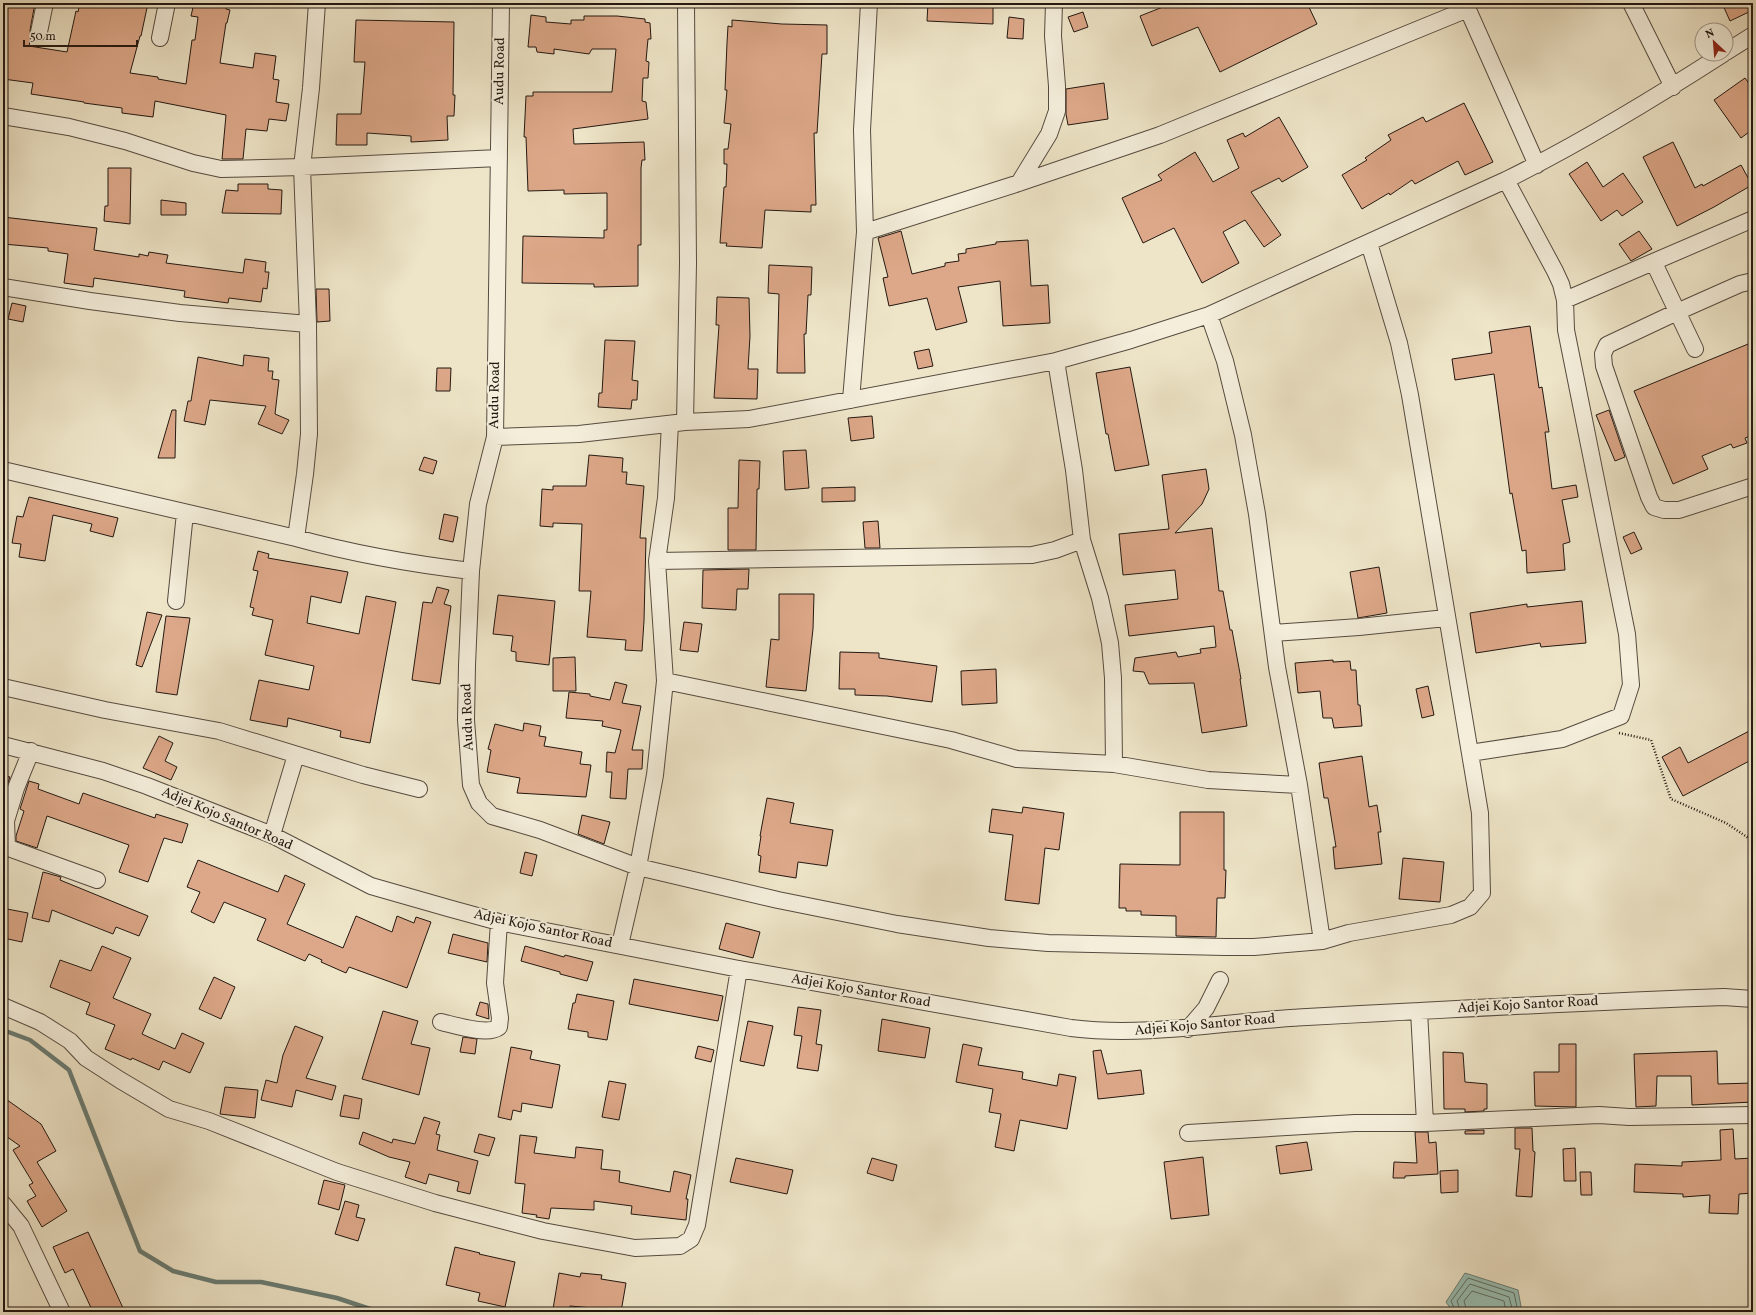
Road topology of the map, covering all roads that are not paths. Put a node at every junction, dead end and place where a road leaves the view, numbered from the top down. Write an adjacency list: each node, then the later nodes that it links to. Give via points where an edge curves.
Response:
1 (45, 3): 10 (street)
2 (167, 3): 12 (street)
3 (317, 3): 19 (street)
4 (501, 3): 17 (street, Audu Road)
5 (686, 3): 35 (street, via 688,263)
6 (870, 3): 23 (street, via 862,130)
7 (1054, 3): 21 (street, via 1057,111 1049,134)
8 (1631, 3): 15 (street)
9 (1467, 6): 18 (street); 21 (street, via 1160,135)
10 (39, 32)
11 (1753, 35): 13 (street)
12 (160, 38)
13 (1734, 47)
14 (1711, 62): 15 (street)
15 (1673, 87): 18 (street)
16 (3, 116): 19 (street, via 68,127 221,169)
17 (499, 158): 19 (street); 36 (street, Audu Road)
18 (1537, 165): 20 (street)
19 (302, 167): 31 (street)
20 (1506, 180): 24 (street); 28 (street, via 1555,271)
21 (1019, 183): 23 (street)
22 (1753, 219): 25 (street)
23 (865, 232): 34 (street)
24 (1369, 243): 30 (street); 45 (street, via 1410,395)
25 (1654, 263): 28 (street); 29 (street)
26 (1753, 281): 29 (street, via 1740,284)
27 (3, 287): 31 (street, via 180,313)
28 (1566, 300): 51 (street, via 1566,330 1627,634 1631,685 1622,716 1562,739)
29 (1677, 312): 32 (street); 38 (street, via 1608,345 1603,354 1604,366 1649,497 1654,507 1680,510)
30 (1209, 315): 33 (street); 46 (street, via 1225,361 1243,435 1257,514)
31 (308, 324): 40 (street, via 309,434)
32 (1695, 349)
33 (1056, 361): 34 (street); 41 (street, via 1074,470)
34 (851, 400): 35 (street, via 749,419)
35 (677, 423): 36 (street, via 579,434); 42 (street)
36 (495, 437): 43 (street, Audu Road, via 478,504)
37 (3, 470): 39 (street)
38 (1753, 486)
39 (185, 513): 40 (street); 44 (street)
40 (296, 538): 43 (street, via 336,549 424,566)
41 (1082, 540): 42 (street, via 1032,555); 53 (street, via 1100,598 1110,643)
42 (657, 561): 47 (street)
43 (471, 571): 58 (street, Audu Road, via 466,712 471,785 479,803 492,816 540,830)
44 (176, 601)
45 (1446, 618): 46 (street); 51 (street)
46 (1273, 633): 54 (street)
47 (665, 682): 53 (street, via 943,738 1017,759); 58 (street, via 655,775)
48 (3, 687): 52 (street, via 105,710 219,731)
49 (3, 745): 50 (street, Adjei Kojo Santor Road)
50 (31, 751): 56 (street, Adjei Kojo Santor Road, via 103,770); 57 (street, via 6,821)
51 (1470, 753): 61 (street, via 1480,813 1482,893 1470,907 1451,915)
52 (296, 755): 55 (street, via 363,776); 56 (street)
53 (1114, 764): 54 (street, via 1208,780)
54 (1299, 785): 61 (street)
55 (419, 789)
56 (272, 835): 60 (street, Adjei Kojo Santor Road, via 370,886)
57 (5, 847): 59 (street)
58 (638, 867): 61 (street, via 851,916 989,938 1048,943 1225,947); 62 (street)
59 (97, 880)
60 (499, 922): 62 (street, Adjei Kojo Santor Road); 68 (street, via 496,983 499,1027 496,1030 483,1031)
61 (1322, 941)
62 (620, 945): 63 (street, Adjei Kojo Santor Road)
63 (739, 969): 66 (street, via 697,1225 691,1238 680,1246 634,1248 543,1231 435,1203 337,1172 209,1121 169,1109 86,1058 70,1041 40,1022); 69 (street, Adjei Kojo Santor Road, via 1071,1028 1095,1031)
64 (1220, 980): 69 (street, via 1206,1008)
65 (1753, 999): 67 (street, Adjei Kojo Santor Road, via 1716,997)
66 (3, 1006)
67 (1419, 1011): 69 (street, Adjei Kojo Santor Road, via 1271,1019); 71 (street)
68 (441, 1022)
69 (1188, 1029)
70 (1753, 1114): 71 (street, via 1629,1117 1599,1115)
71 (1426, 1123): 72 (street, via 1355,1123)
72 (1188, 1133)
73 (3, 1204): 74 (street, via 20,1226)
74 (62, 1312)

